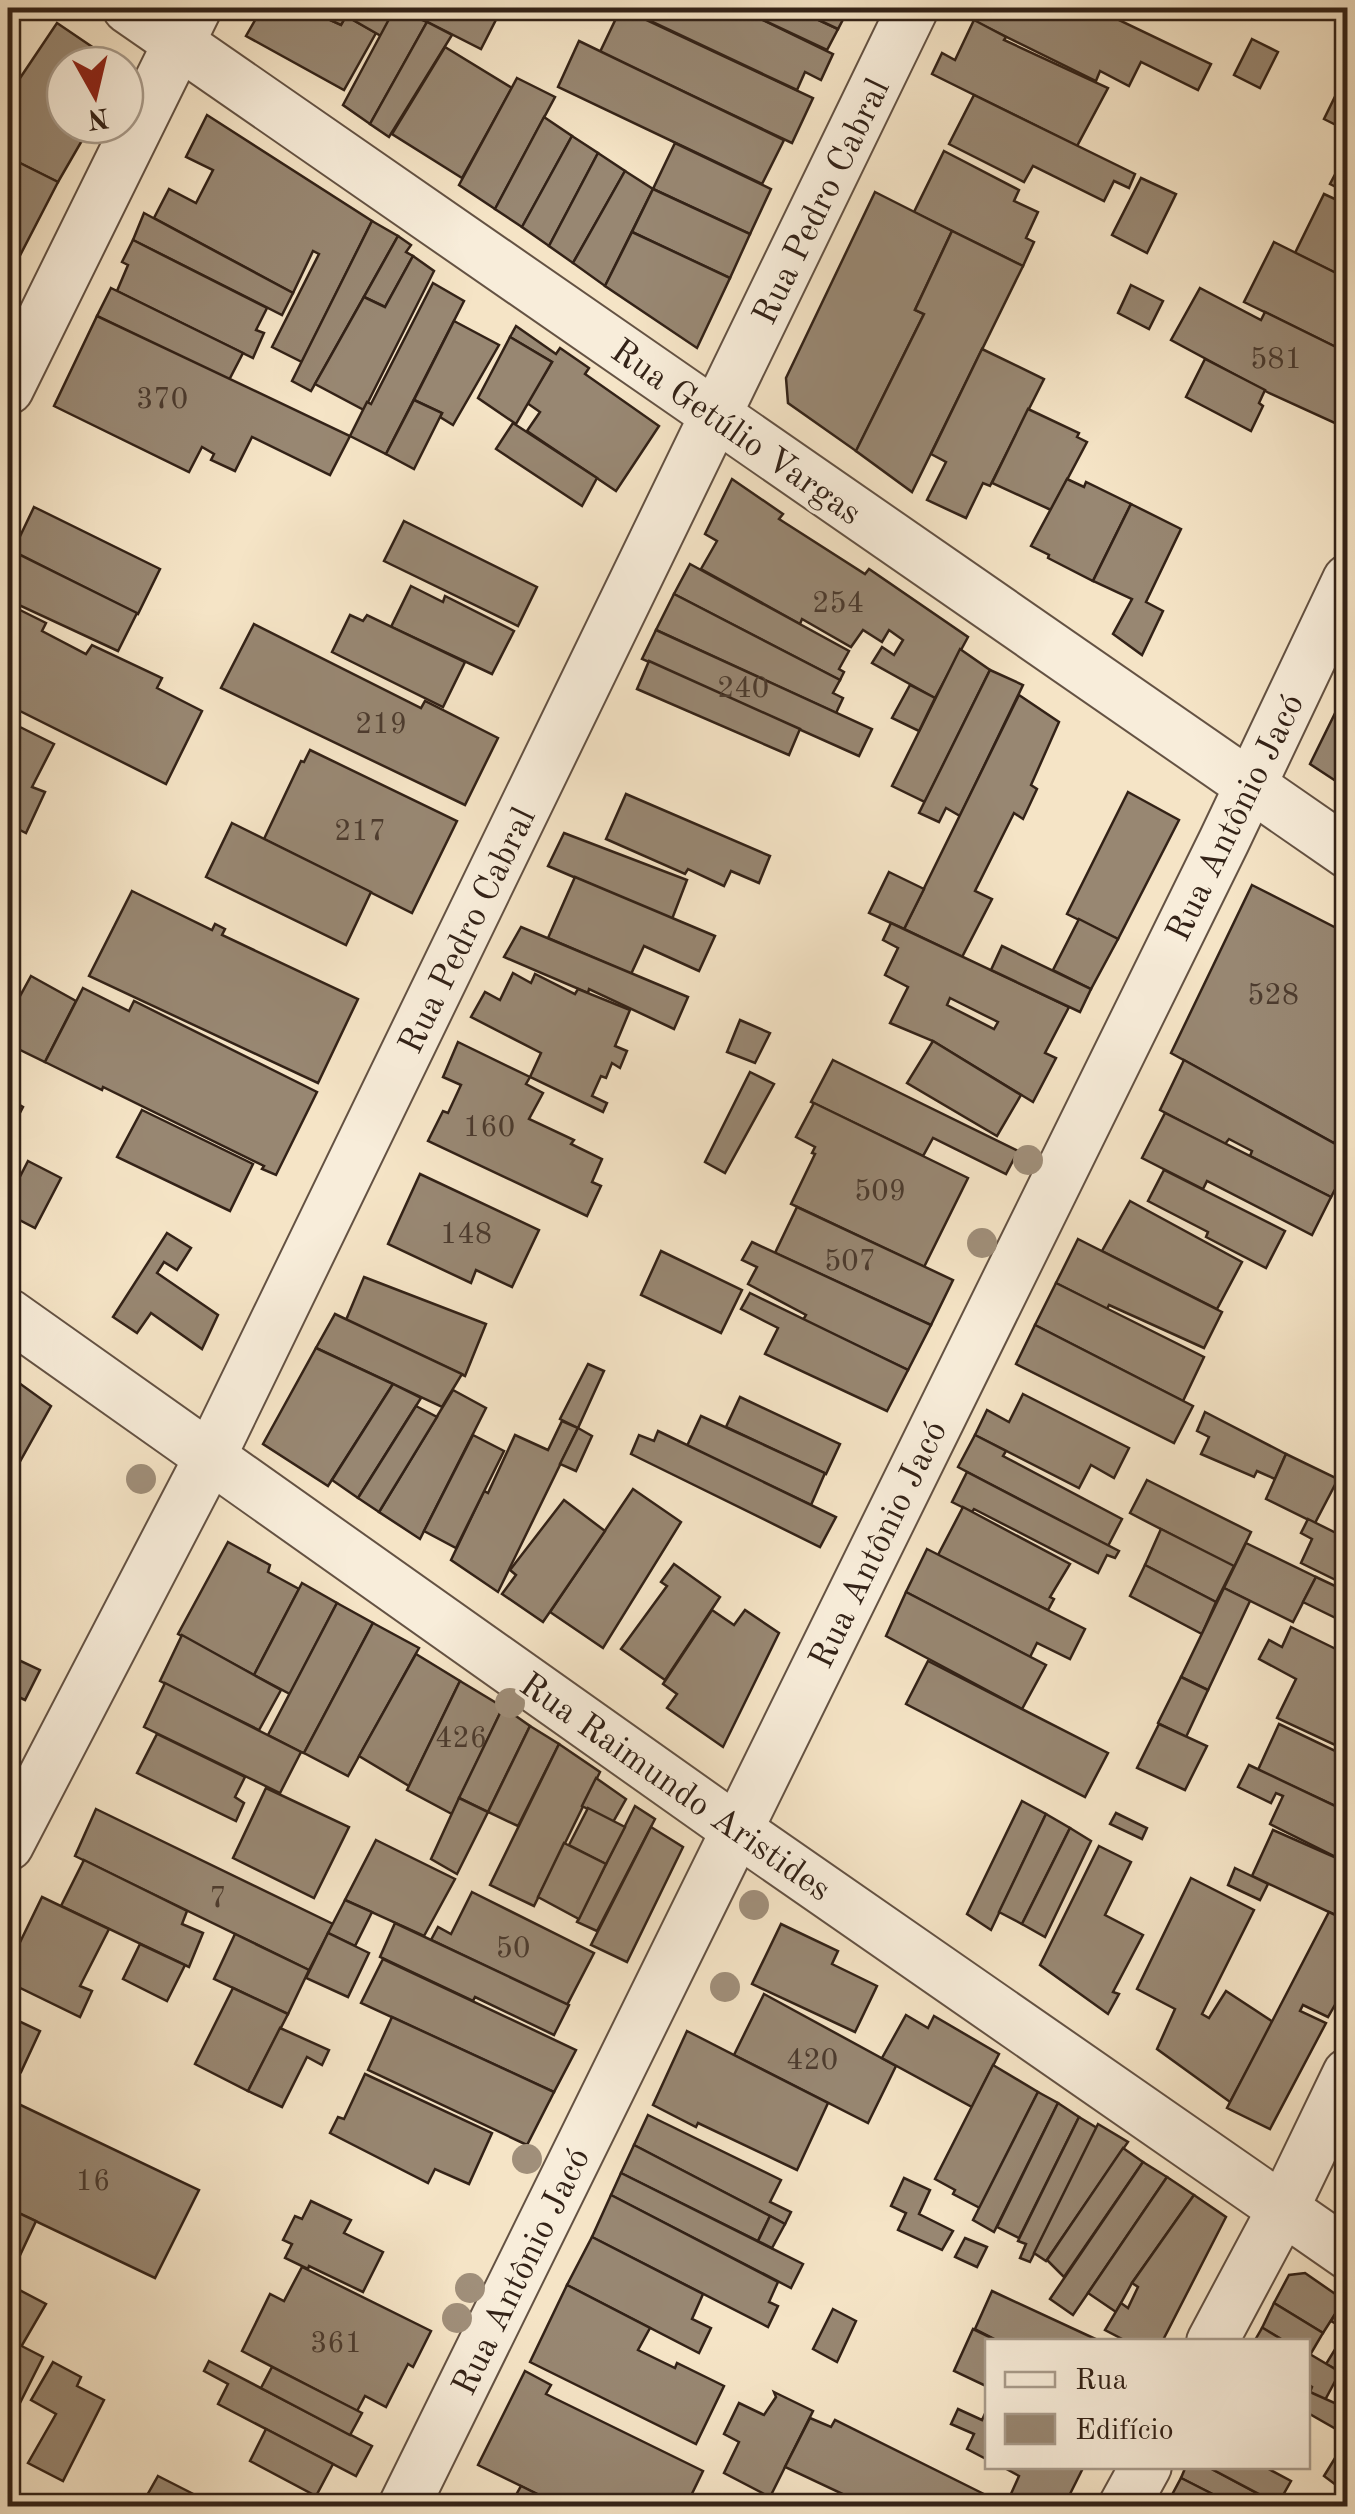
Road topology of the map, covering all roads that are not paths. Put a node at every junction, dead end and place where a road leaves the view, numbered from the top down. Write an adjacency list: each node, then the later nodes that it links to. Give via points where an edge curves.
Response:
1 (128, 8): 3 (street, Rua Getúlio Vargas)
2 (912, 8): 5 (street, Rua Pedro Cabral)
3 (188, 25): 4 (street); 5 (street, Rua Getúlio Vargas)
4 (8, 389)
5 (716, 416): 7 (street, Rua Getúlio Vargas); 10 (street, Rua Pedro Cabral)
6 (1348, 580): 7 (street, Rua Antônio Jacó)
7 (1250, 786): 8 (street, Rua Getúlio Vargas); 11 (street, Rua Antônio Jacó)
8 (1348, 853)
9 (8, 1314): 10 (street, Rua Raimundo Aristides)
10 (209, 1459): 11 (street, Rua Raimundo Aristides); 12 (street, Rua Pedro Cabral)
11 (737, 1830): 14 (street, Rua Raimundo Aristides); 18 (street, Rua Antônio Jacó)
12 (8, 1846)
13 (1348, 2074): 14 (street)
14 (1283, 2209): 15 (street, Rua Raimundo Aristides); 16 (street)
15 (1348, 2254)
16 (1214, 2339)
17 (1144, 2469): 19 (street)
18 (404, 2506)
19 (1124, 2506)

